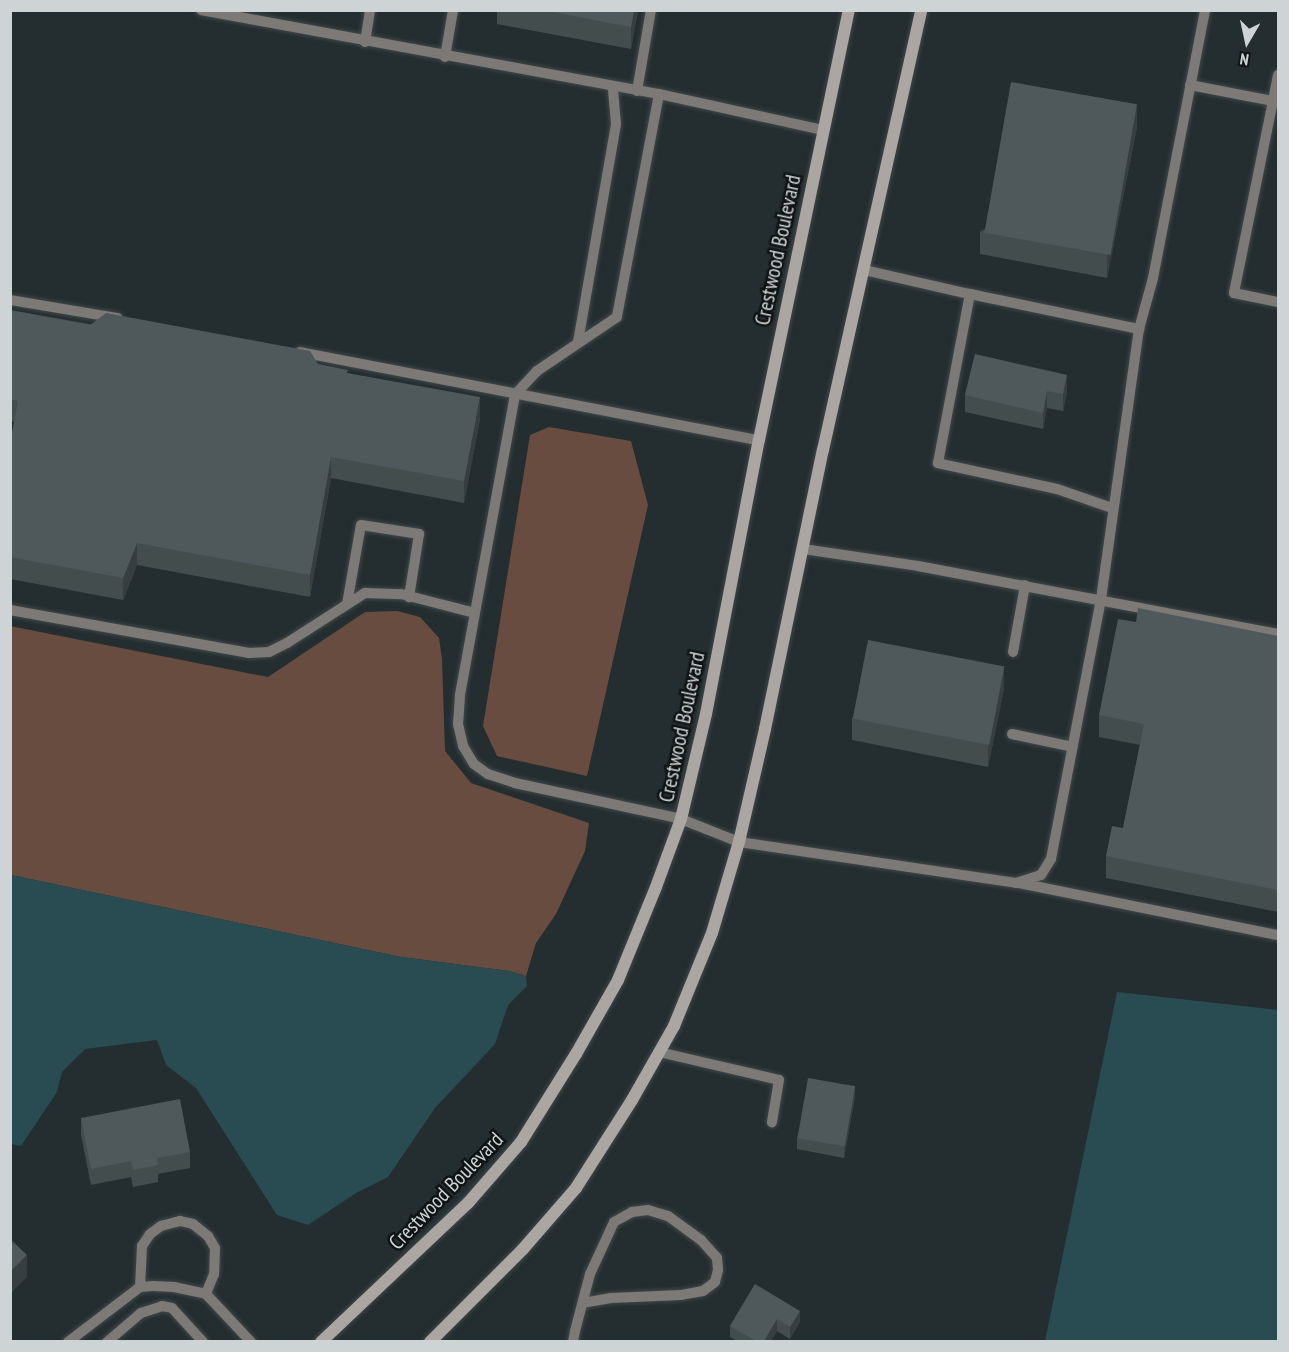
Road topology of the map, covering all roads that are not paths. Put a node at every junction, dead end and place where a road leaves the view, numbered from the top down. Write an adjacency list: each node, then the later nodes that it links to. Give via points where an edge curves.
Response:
1 (201, 10): 8 (lane)
2 (370, 10): 9 (lane)
3 (453, 10): 10 (lane)
4 (651, 10): 14 (lane)
5 (849, 10): 17 (main road, Crestwood Boulevard)
6 (921, 10): 18 (main road)
7 (1205, 10): 12 (lane)
8 (237, 14): 9 (lane)
9 (365, 42): 10 (lane)
10 (445, 57): 13 (lane)
11 (1278, 75): 16 (lane)
12 (1190, 85): 16 (lane); 23 (lane, via 1153,278)
13 (613, 86): 14 (lane); 24 (lane, via 616,124)
14 (637, 91): 15 (lane)
15 (659, 94): 17 (lane); 24 (lane, via 617,317)
16 (1276, 101): 21 (lane, via 1234,293)
17 (823, 130): 27 (main road, Crestwood Boulevard)
18 (864, 270): 19 (lane); 29 (main road)
19 (970, 294): 23 (lane); 28 (lane, via 938,463 1057,489)
20 (10, 300): 22 (lane)
21 (1278, 302)
22 (124, 320)
23 (1139, 329): 28 (lane)
24 (578, 342): 26 (lane, via 537,371)
25 (289, 350): 26 (lane)
26 (515, 394): 27 (lane); 35 (lane)
27 (759, 440): 40 (main road, Crestwood Boulevard, via 706,714)
28 (1112, 508): 32 (lane)
29 (803, 549): 30 (lane); 41 (main road)
30 (1025, 585): 32 (lane); 37 (lane)
31 (409, 597): 33 (lane, via 365,593); 33 (lane, via 419,534 360,525); 35 (lane)
32 (1101, 599): 36 (lane); 39 (lane)
33 (347, 604): 34 (lane, via 269,652 249,653)
34 (10, 610)
35 (475, 613): 40 (lane, via 458,724 463,746 474,764 488,774 515,783)
36 (1278, 634)
37 (1013, 652)
38 (1012, 734): 39 (lane)
39 (1073, 747): 42 (lane, via 1051,859 1041,875)
40 (681, 819): 41 (lane); 53 (main road, Crestwood Boulevard, via 618,980 521,1142 468,1203)
41 (739, 842): 42 (lane); 44 (main road, via 712,933 674,1026)
42 (1016, 883): 43 (lane)
43 (1278, 935)
44 (659, 1052): 45 (lane, via 779,1080); 54 (main road, via 576,1188 523,1250)
45 (772, 1122)
46 (140, 1287): 47 (lane, via 174,1287); 47 (lane, via 142,1246 150,1233 180,1221 193,1224 215,1248 214,1274); 49 (lane)
47 (206, 1294): 52 (lane)
48 (582, 1303): 48 (lane, via 590,1274 614,1222 632,1212 648,1210 668,1216 701,1240 717,1258 715,1282 703,1291); 55 (lane)
49 (68, 1341)
50 (107, 1341): 51 (lane, via 141,1313 162,1306 172,1308)
51 (203, 1341)
52 (251, 1341)
53 (321, 1341)
54 (430, 1341)
55 (573, 1341)

